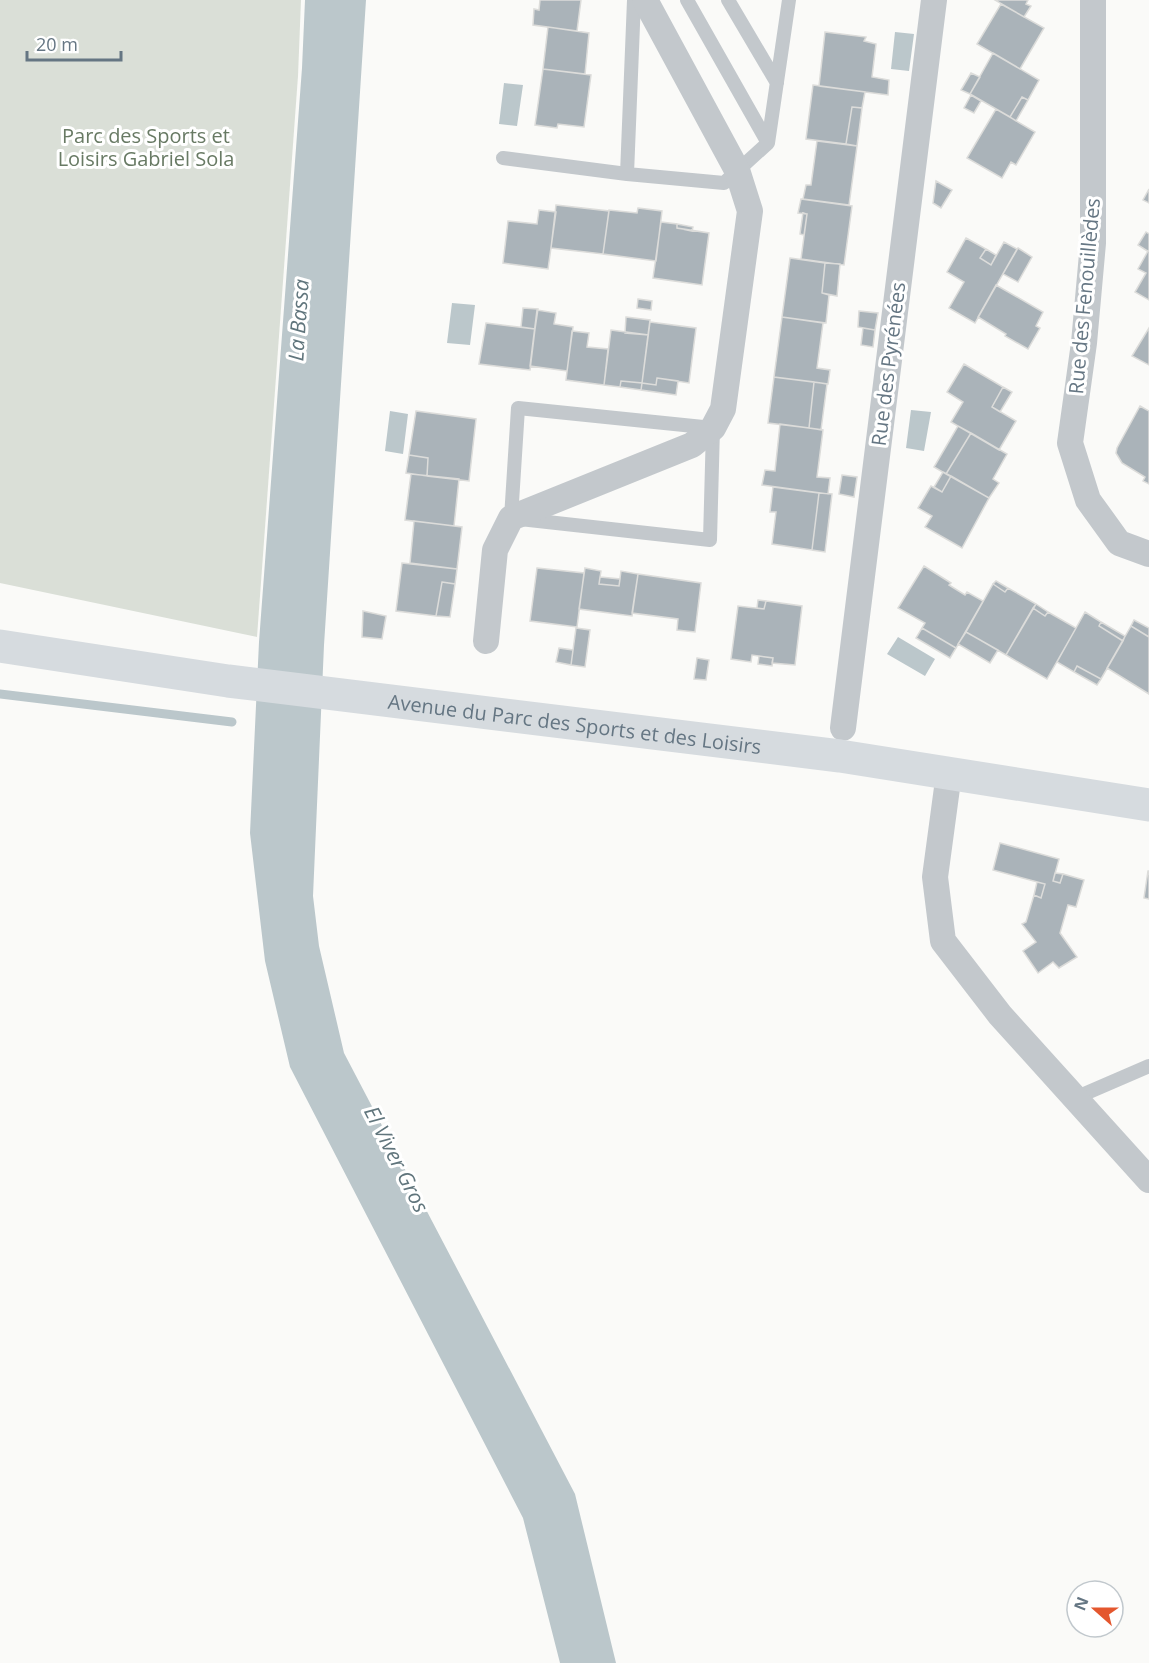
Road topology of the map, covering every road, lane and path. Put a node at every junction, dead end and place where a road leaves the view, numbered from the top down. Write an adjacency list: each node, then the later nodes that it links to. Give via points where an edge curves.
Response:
1 (634, 0): 12 (lane)
2 (645, 0): 11 (street)
3 (687, 0): 9 (lane)
4 (728, 0): 8 (lane)
5 (789, 0): 8 (lane)
6 (934, 0): 18 (street, Rue des Pyrénées)
7 (1093, 0): 15 (street, Rue des Fenouillèdes, via 1093,243 1070,443 1088,500 1119,543)
8 (777, 83): 9 (lane)
9 (768, 143): 11 (lane)
10 (503, 158): 12 (lane)
11 (737, 170): 12 (lane, via 724,183); 13 (street, via 750,211 723,410)
12 (627, 174)
13 (713, 428): 14 (street, via 692,445); 14 (lane, via 518,408); 14 (lane, via 710,540)
14 (511, 518): 16 (street, via 495,549)
15 (1149, 555)
16 (486, 641)
17 (0, 646): 19 (main road, Avenue du Parc des Sports et des Loisirs, via 228,681 840,756)
18 (843, 728)
19 (949, 773): 20 (main road, Avenue du Parc des Sports et des Loisirs); 22 (street, via 935,877 943,941 1000,1015)
20 (1149, 805)
21 (1149, 1066): 22 (lane)
22 (1075, 1098): 23 (street)
23 (1149, 1180)

